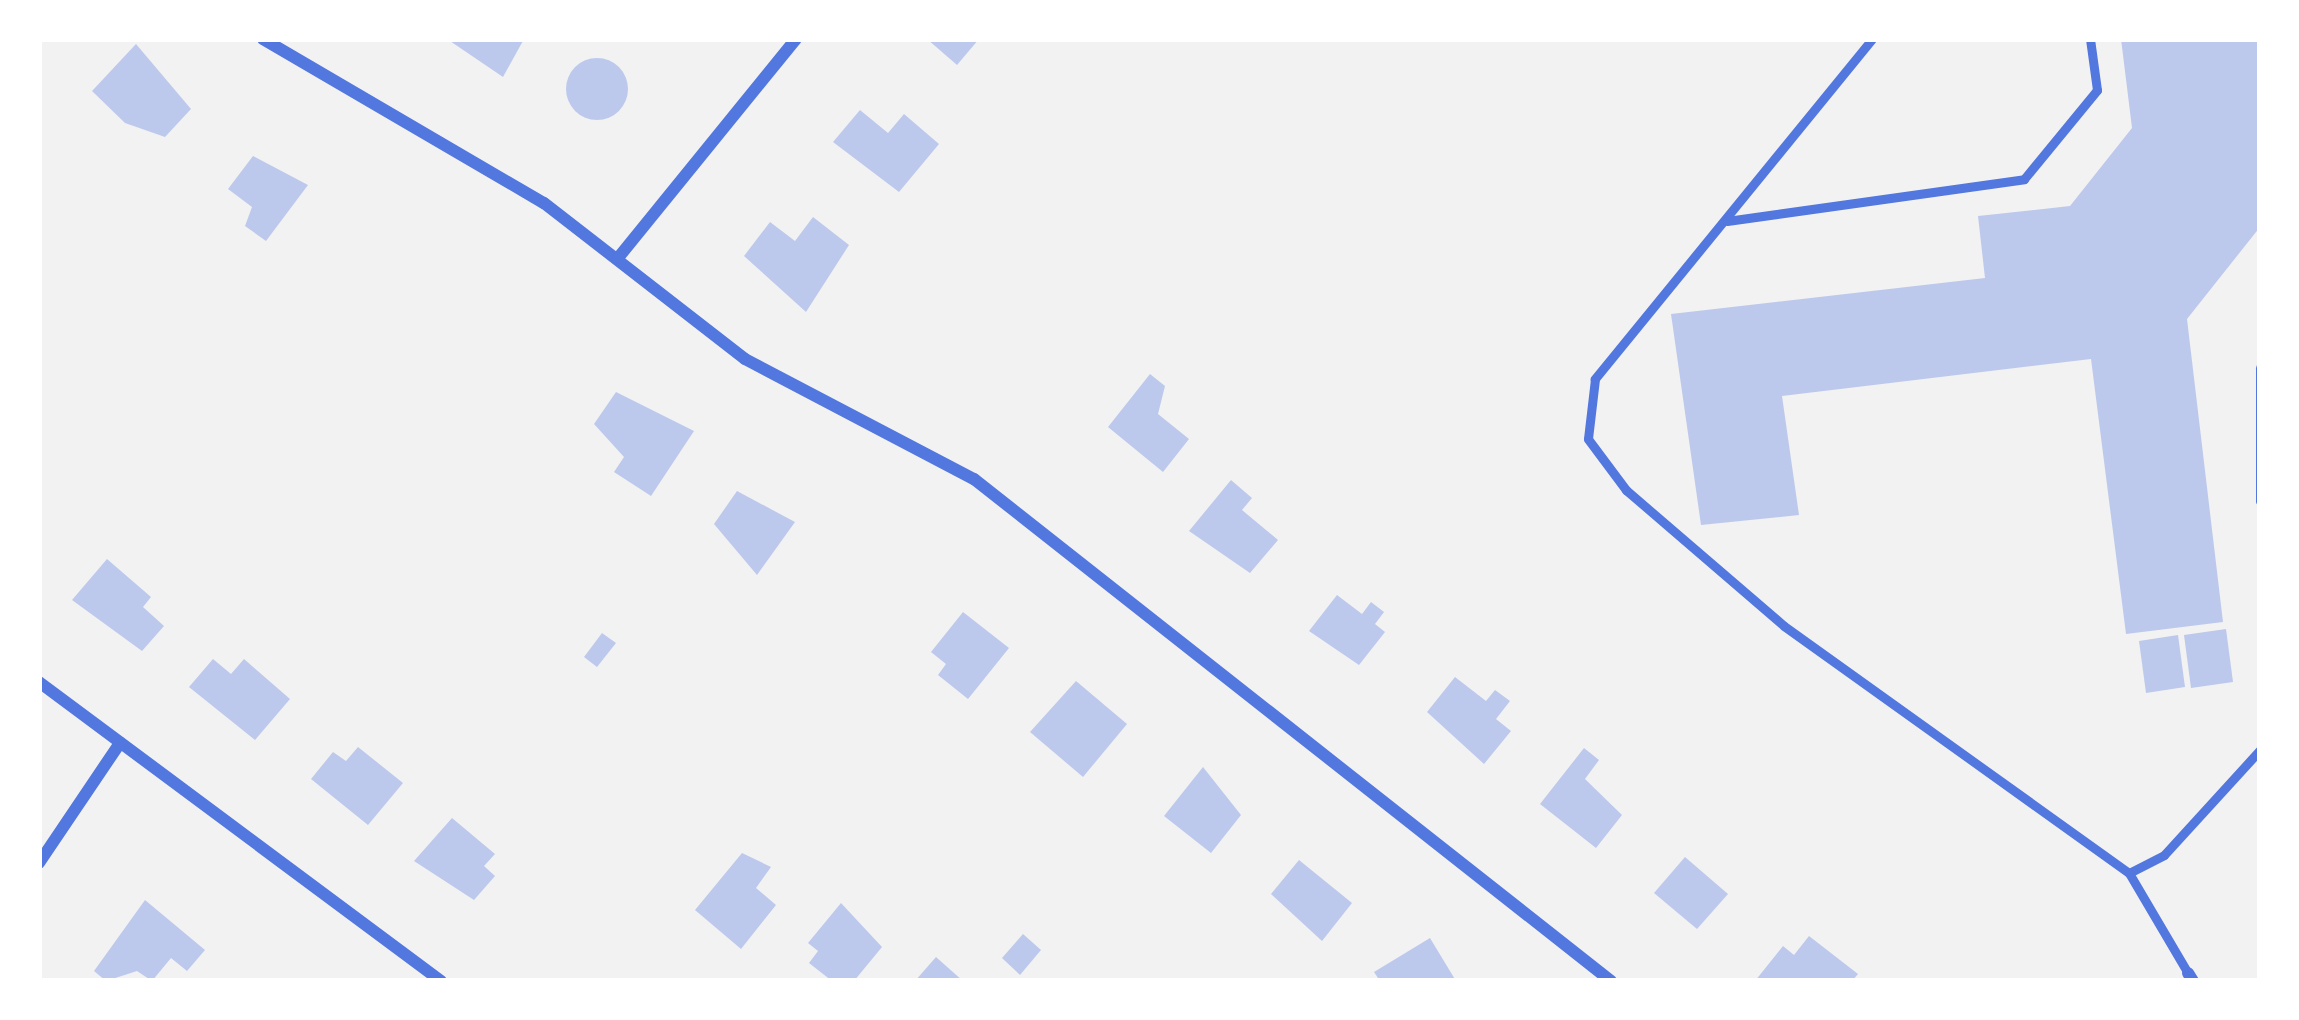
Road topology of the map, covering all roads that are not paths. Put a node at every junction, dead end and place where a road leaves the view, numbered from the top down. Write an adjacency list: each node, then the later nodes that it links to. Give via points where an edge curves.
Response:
1 (262, 39): 6 (street, via 362,106 483,165)
2 (796, 39): 6 (street)
3 (1872, 39): 5 (lane)
4 (2090, 39): 5 (lane, via 2096,90 2024,178)
5 (1727, 221): 13 (lane, via 1595,380 1588,440 1627,490 1784,626)
6 (618, 259): 15 (street, via 745,358 974,478)
7 (2260, 368): 8 (lane)
8 (2260, 501)
9 (39, 682): 10 (street)
10 (120, 743): 12 (street); 16 (street)
11 (2260, 750): 13 (lane, via 2164,855)
12 (39, 863)
13 (2129, 873): 14 (lane)
14 (2190, 977)
15 (1602, 978)
16 (441, 981)

